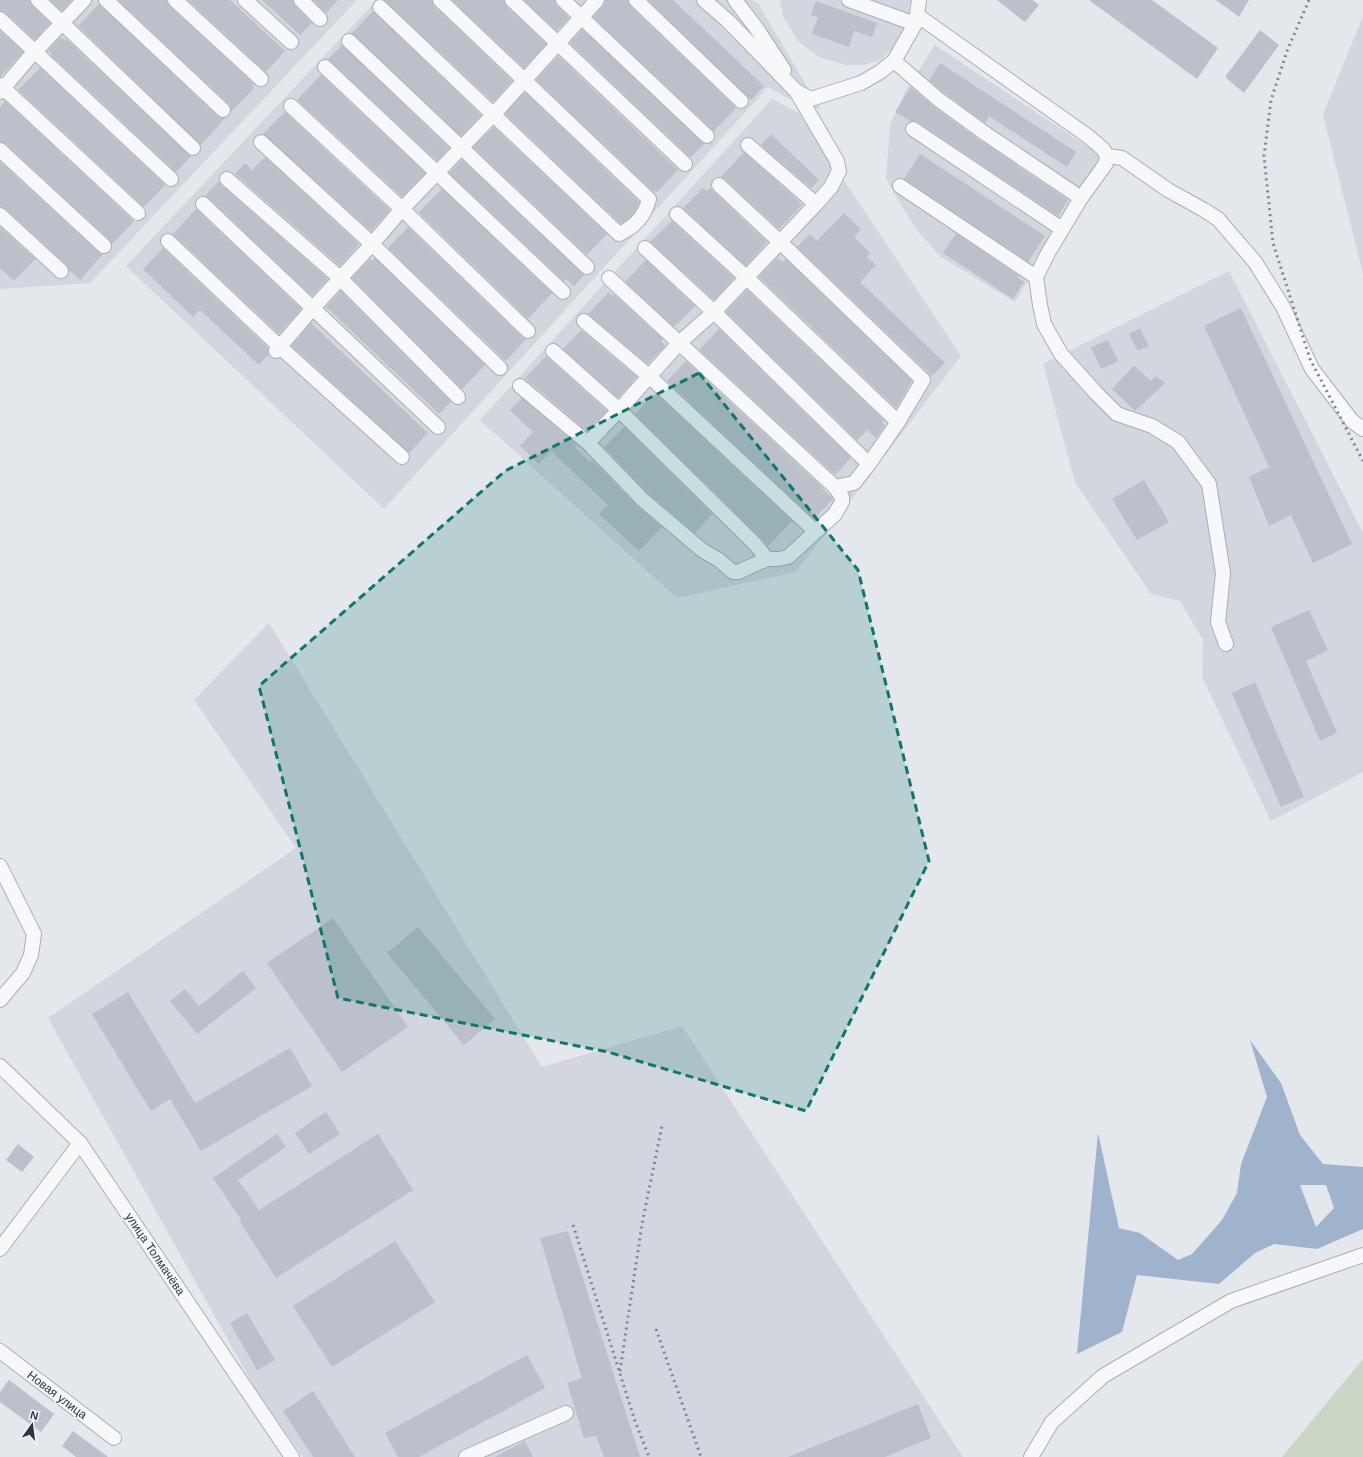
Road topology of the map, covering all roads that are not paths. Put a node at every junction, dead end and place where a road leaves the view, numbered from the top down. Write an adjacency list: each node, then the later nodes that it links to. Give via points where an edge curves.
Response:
1 (38, 0): 21 (street)
2 (84, 0): 21 (street)
3 (106, 0): 34 (street)
4 (176, 0): 28 (street)
5 (245, 0): 23 (street)
6 (301, 0): 18 (street)
7 (440, 0): 29 (street)
8 (512, 0): 24 (street)
9 (563, 0): 17 (street)
10 (596, 0): 17 (street)
11 (636, 0): 32 (street)
12 (704, 0): 31 (street)
13 (734, 0): 31 (street, via 768,45)
14 (849, 0): 20 (street)
15 (920, 0): 20 (street)
16 (380, 7): 35 (street)
17 (581, 17): 24 (street); 37 (street)
18 (320, 18)
19 (0, 19): 25 (street)
20 (916, 20): 26 (street); 43 (street, via 1090,137)
21 (62, 22): 25 (street); 40 (street)
22 (348, 41): 41 (street)
23 (291, 42)
24 (557, 43): 29 (street); 44 (street)
25 (35, 52): 30 (street); 46 (street)
26 (894, 61): 31 (street, via 862,83 811,99); 50 (street, via 938,99)
27 (325, 67): 45 (street)
28 (261, 80)
29 (524, 80): 35 (street); 35 (street, via 649,199 646,210 637,222 619,234)
30 (1, 88): 54 (street)
31 (796, 91): 52 (street, via 837,161 839,171 831,187)
32 (742, 101)
33 (291, 106): 53 (street)
34 (223, 110)
35 (493, 115): 41 (street)
36 (913, 129): 57 (street)
37 (707, 136)
38 (261, 142): 60 (street)
39 (748, 145): 52 (street)
40 (193, 148)
41 (461, 148): 45 (street); 63 (street)
42 (0, 150): 61 (street)
43 (1107, 156): 50 (street, via 1106,163); 84 (street, via 1122,158 1168,190 1218,219 1255,262 1283,307 1312,369 1352,421)
44 (685, 164)
45 (437, 173): 53 (street); 69 (street)
46 (171, 179)
47 (227, 179): 67 (street)
48 (719, 185): 59 (street)
49 (900, 186): 66 (street)
50 (1081, 198): 57 (street)
51 (203, 204): 70 (street)
52 (816, 204): 59 (street)
53 (402, 209): 60 (street); 73 (street)
54 (138, 213)
55 (0, 214): 64 (street)
56 (677, 214): 65 (street)
57 (1062, 229): 66 (street)
58 (168, 241): 75 (street)
59 (780, 242): 65 (street); 82 (street, via 923,380)
60 (372, 244): 67 (street); 77 (street)
61 (104, 246)
62 (645, 248): 71 (street)
63 (587, 267)
64 (61, 271)
65 (746, 277): 71 (street); 82 (street)
66 (1036, 277): 91 (street, via 1044,324 1061,354 1117,414 1152,426 1178,442 1209,484 1224,573 1218,622)
67 (340, 278): 70 (street); 80 (street)
68 (609, 278): 74 (street)
69 (563, 292)
70 (313, 308): 75 (street); 83 (street)
71 (714, 312): 74 (street); 87 (street)
72 (584, 322): 78 (street)
73 (528, 331)
74 (679, 343): 78 (street); 88 (street)
75 (278, 349): 86 (street)
76 (554, 351): 81 (street)
77 (500, 368)
78 (650, 377): 81 (street); 89 (street)
79 (520, 386): 85 (street)
80 (458, 397)
81 (619, 410): 85 (street); 90 (street, via 755,544)
82 (898, 422): 87 (street)
83 (438, 427)
84 (1363, 429)
85 (588, 443): 90 (street, via 643,500 702,550 733,572)
86 (402, 457)
87 (869, 464): 88 (street, via 854,483)
88 (835, 487): 89 (street, via 842,497 842,502 835,514)
89 (815, 531): 90 (street, via 788,557)
90 (767, 559)
91 (1226, 644)
92 (0, 866): 93 (street, via 34,934 31,955 23,973)
93 (0, 1000)
94 (0, 1066): 95 (street, улица Толмачёва)
95 (80, 1143): 96 (street); 101 (street, улица Толмачёва)
96 (0, 1249)
97 (1363, 1255): 103 (street, via 1231,1301 1103,1376 1052,1422)
98 (0, 1351): 100 (street, Новая улица)
99 (566, 1413): 102 (street)
100 (114, 1438)
101 (292, 1457)
102 (466, 1457)
103 (1032, 1457)

